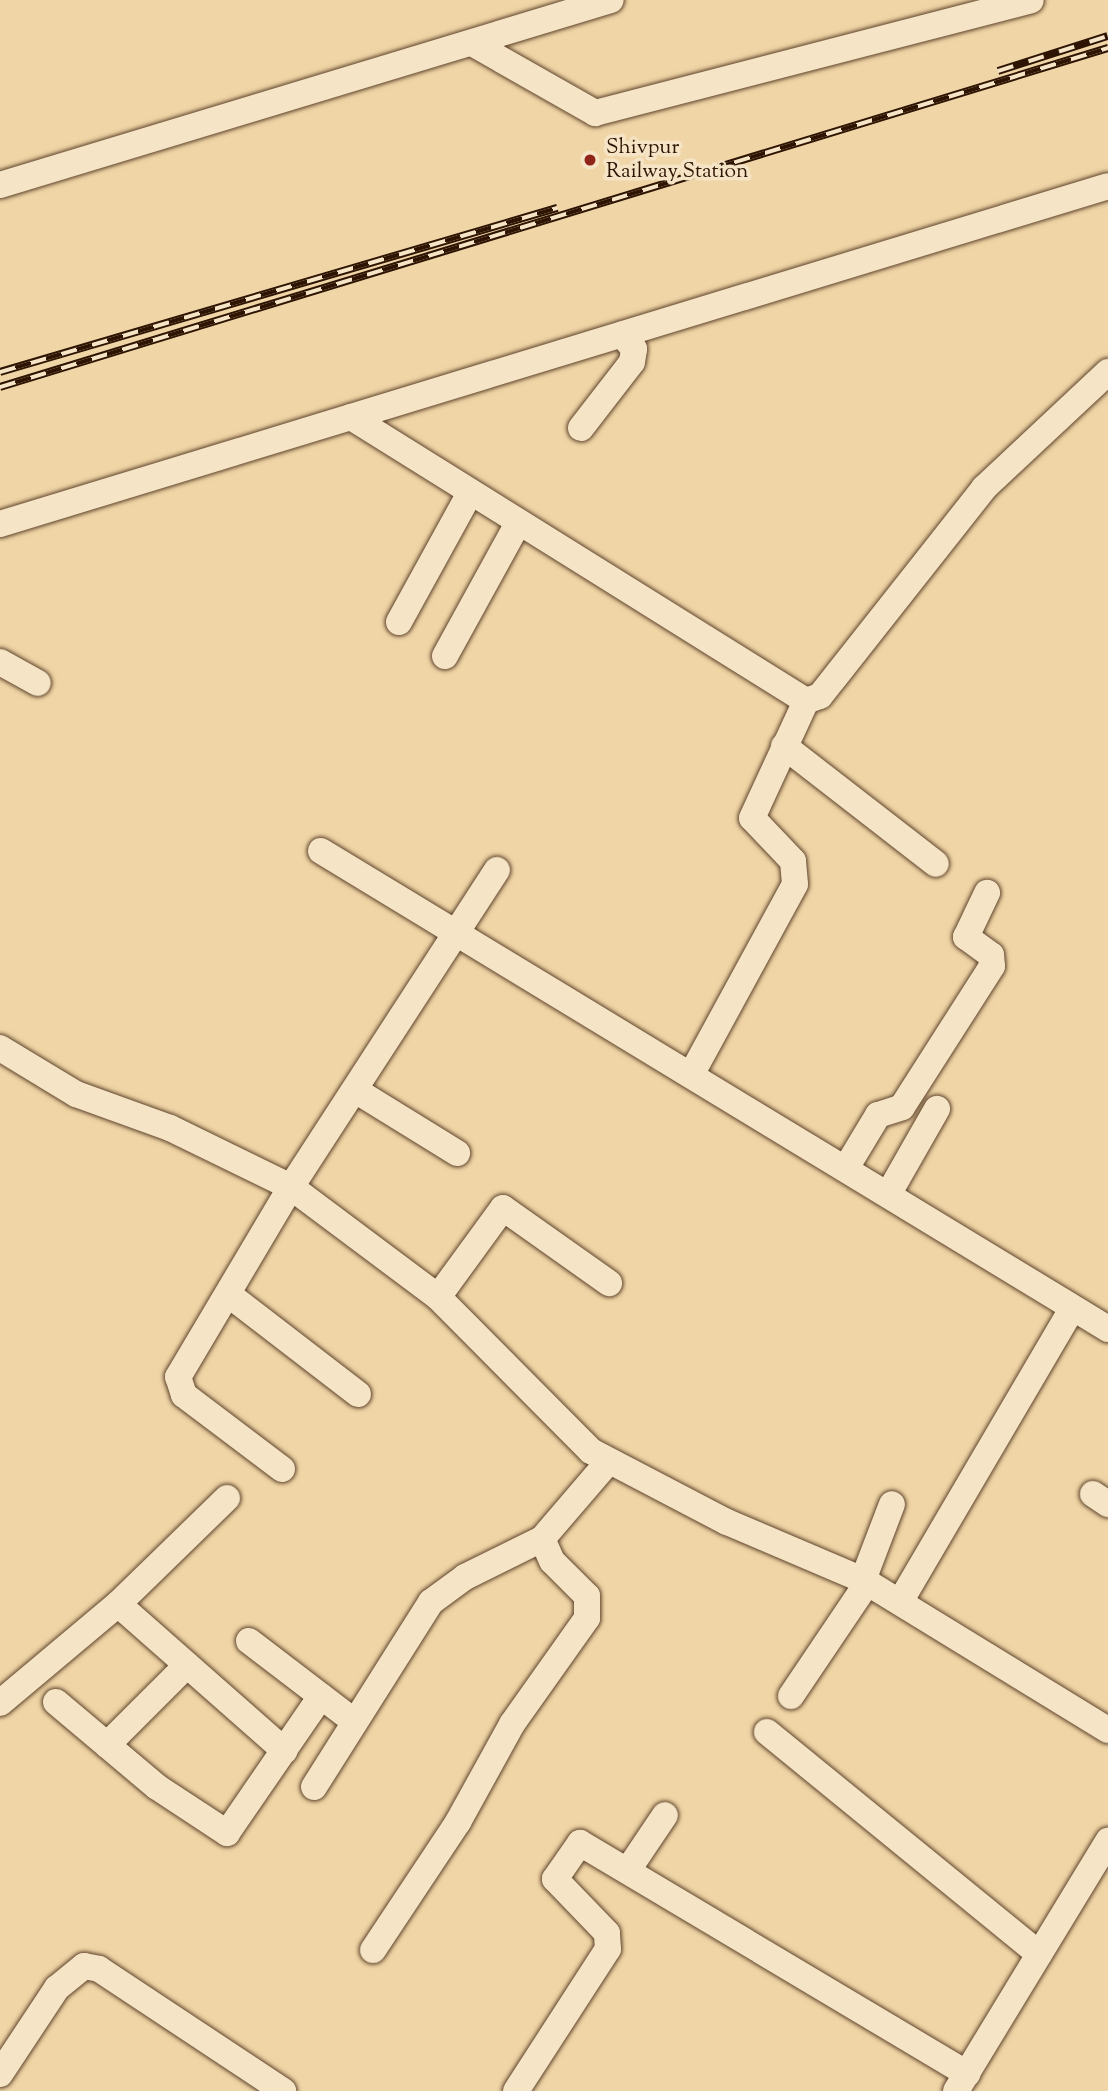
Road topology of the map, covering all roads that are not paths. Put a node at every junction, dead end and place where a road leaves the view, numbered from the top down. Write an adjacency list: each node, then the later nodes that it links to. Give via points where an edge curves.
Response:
1 (611, 0): 3 (street)
2 (1031, 0): 3 (street, via 595,113)
3 (472, 43): 4 (street)
4 (0, 186)
5 (1108, 186): 6 (street)
6 (622, 334): 8 (street); 9 (street, via 634,349 632,362)
7 (1108, 372): 17 (street, via 984,488 820,696)
8 (351, 417): 10 (street); 12 (street)
9 (581, 428)
10 (470, 493): 11 (street); 13 (street)
11 (518, 523): 14 (street); 17 (street)
12 (0, 524)
13 (399, 622)
14 (445, 656)
15 (0, 662): 16 (street)
16 (38, 683)
17 (806, 701): 18 (street)
18 (784, 746): 20 (street); 25 (street, via 752,818 793,862 795,884)
19 (321, 851): 23 (street)
20 (936, 864)
21 (497, 870): 23 (street)
22 (987, 893): 29 (street, via 966,937 991,955 992,966 902,1107 878,1115)
23 (455, 935): 25 (street); 26 (street)
24 (0, 1048): 30 (street, via 76,1094 170,1128)
25 (691, 1076): 29 (street)
26 (355, 1090): 28 (street); 30 (street)
27 (937, 1109): 31 (street)
28 (457, 1153)
29 (846, 1168): 31 (street)
30 (291, 1187): 33 (street); 34 (street)
31 (889, 1194): 35 (street)
32 (609, 1283): 34 (street, via 503,1208)
33 (228, 1294): 37 (street); 39 (street, via 178,1377 178,1389)
34 (438, 1297): 38 (street)
35 (1072, 1308): 36 (street); 44 (street)
36 (1108, 1329)
37 (358, 1394)
38 (608, 1462): 42 (street); 43 (street)
39 (282, 1469)
40 (227, 1498): 45 (street)
41 (892, 1504): 43 (street)
42 (542, 1539): 52 (street, via 465,1577 431,1602); 61 (street, via 552,1561 587,1596 587,1618 506,1732 458,1822)
43 (866, 1581): 44 (street); 49 (street)
44 (900, 1602): 53 (street)
45 (118, 1604): 47 (street); 51 (street)
46 (249, 1641): 48 (street)
47 (187, 1665): 55 (street); 56 (street)
48 (321, 1696): 52 (street); 56 (street)
49 (792, 1696)
50 (57, 1702): 55 (street)
51 (0, 1703)
52 (355, 1722): 57 (street)
53 (1108, 1730)
54 (767, 1732): 62 (street)
55 (107, 1745): 56 (street, via 227,1833)
56 (285, 1751)
57 (314, 1787)
58 (665, 1815): 60 (street)
59 (1108, 1841): 62 (street)
60 (628, 1870): 64 (street); 66 (street, via 580,1843 557,1872 558,1884 607,1933 608,1949)
61 (373, 1950)
62 (1039, 1954): 64 (street)
63 (0, 2074): 65 (street, via 57,1988 84,1966 99,1969)
64 (962, 2082)
65 (283, 2091)
66 (516, 2091)

